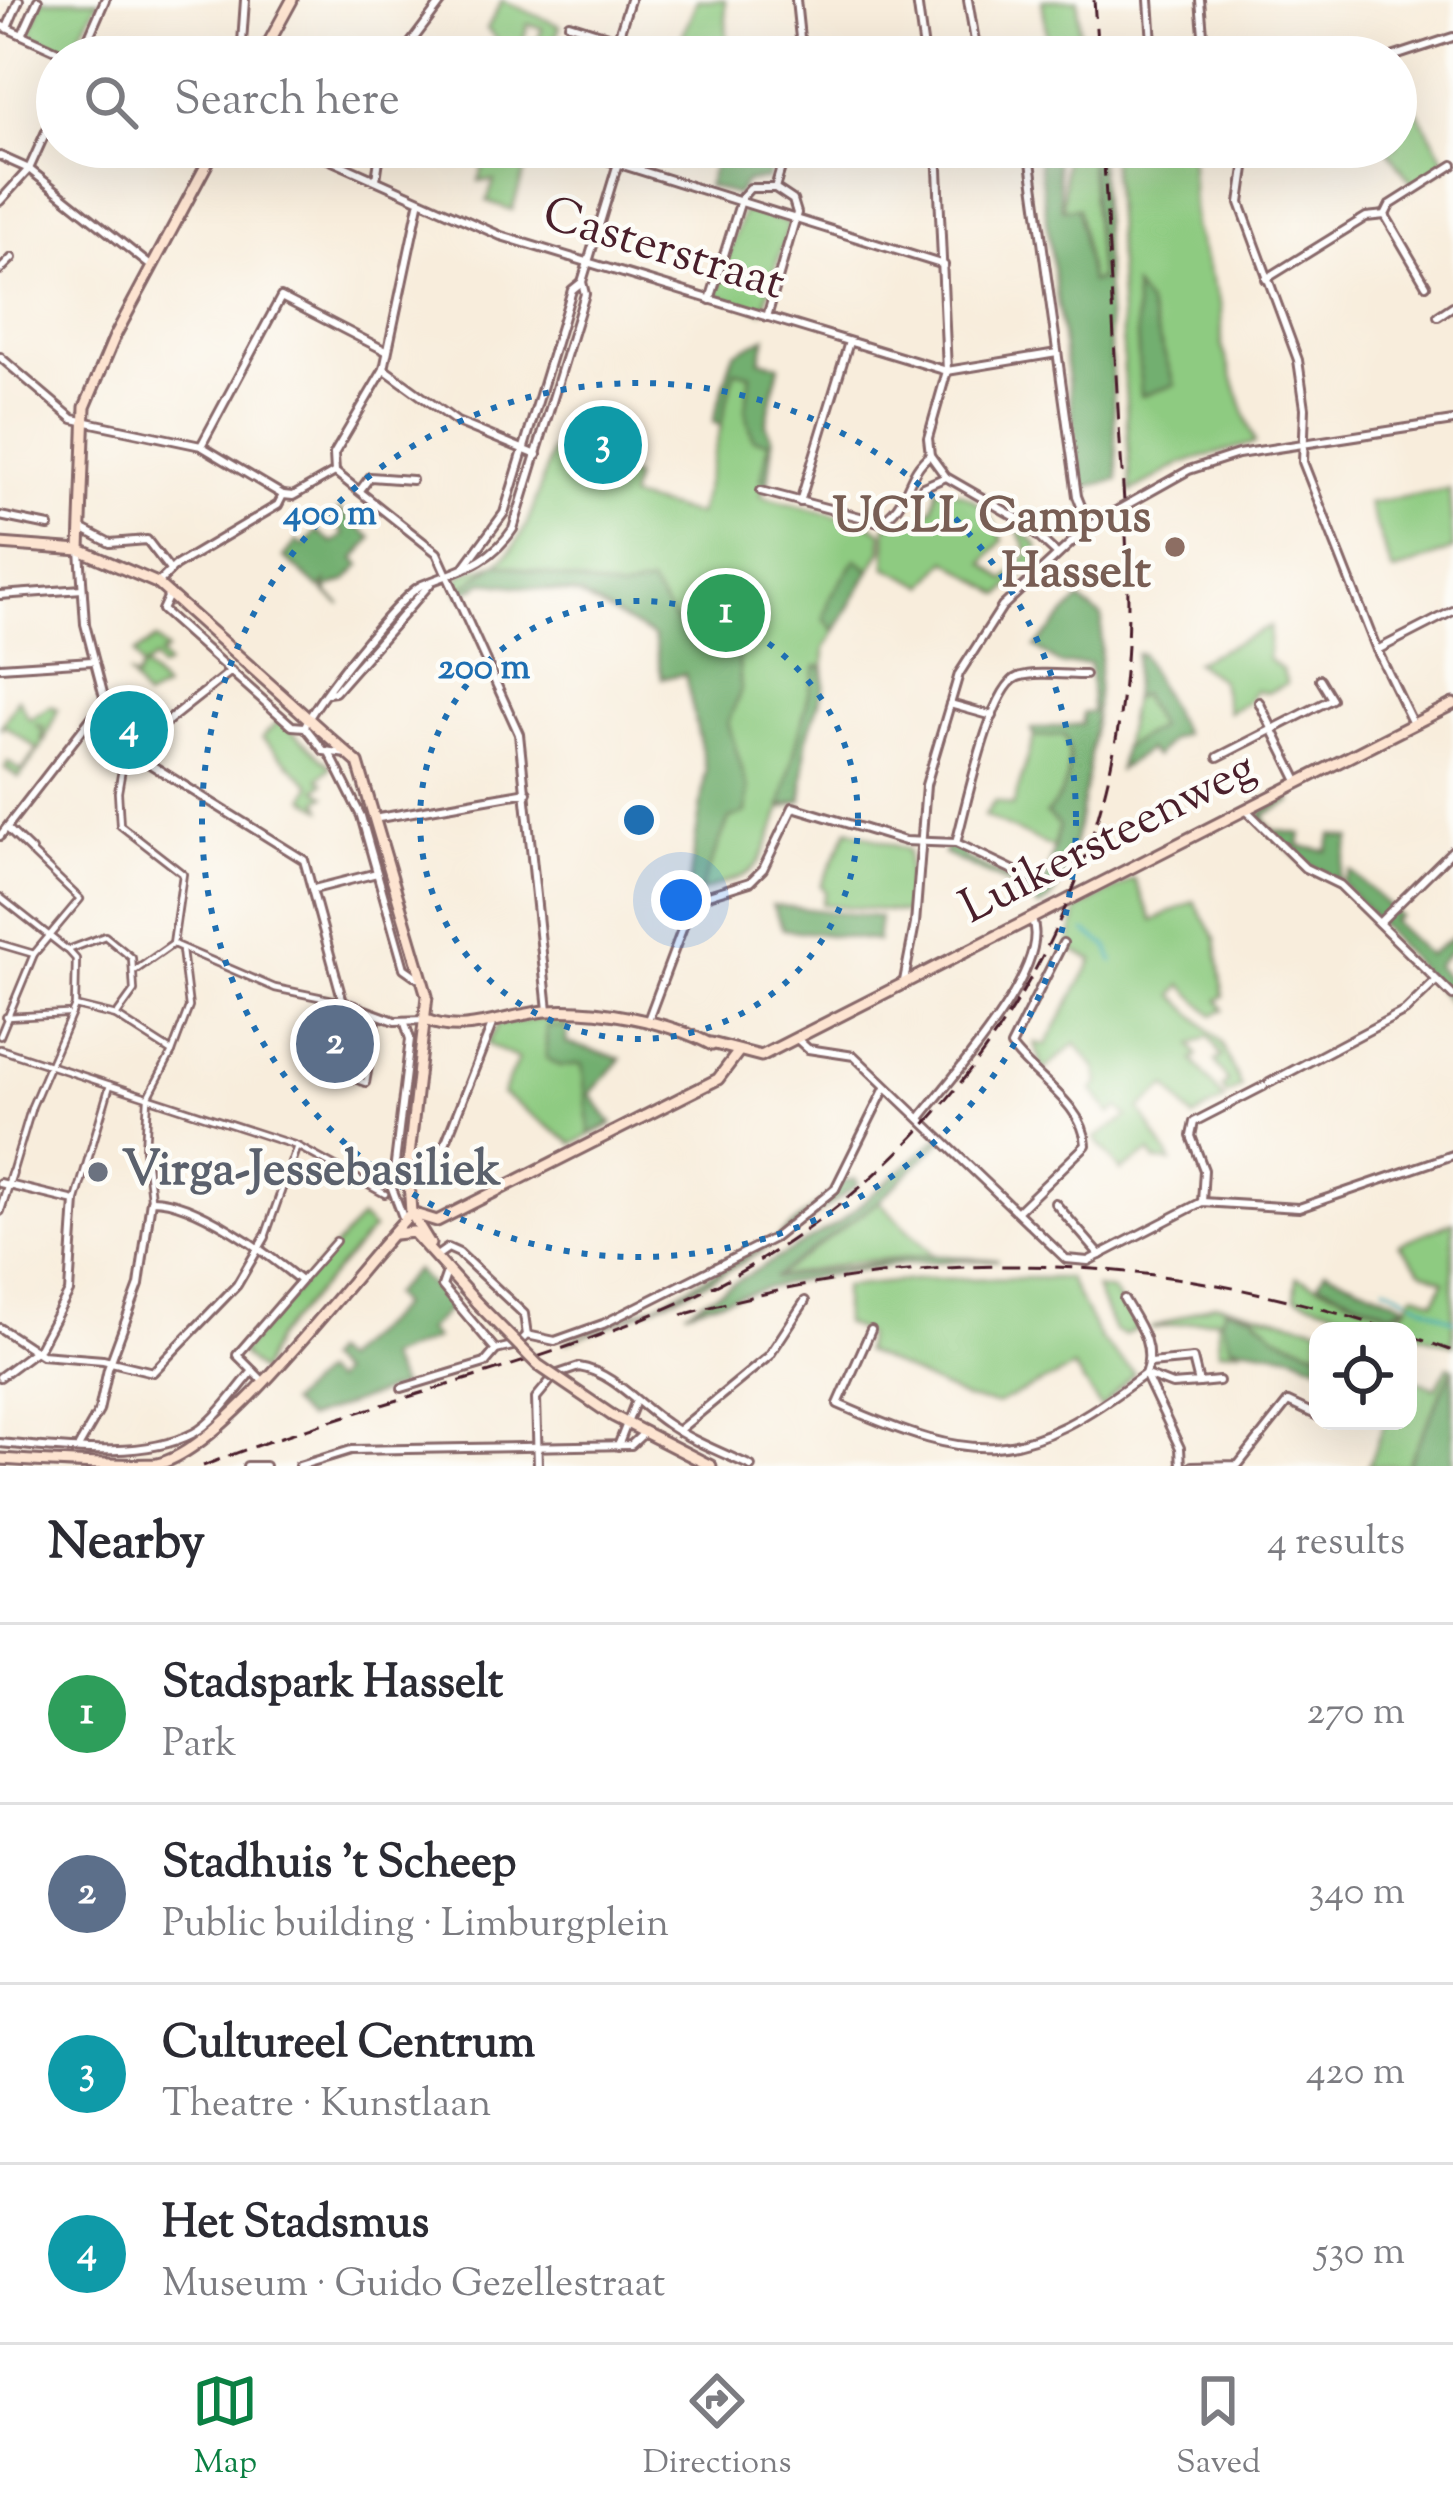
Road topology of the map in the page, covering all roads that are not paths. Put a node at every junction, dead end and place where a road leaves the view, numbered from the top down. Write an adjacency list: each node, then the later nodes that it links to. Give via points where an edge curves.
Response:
1 (19, 0): 14 (street)
2 (38, 0): 15 (street)
3 (105, 0): 16 (street)
4 (243, 0): 17 (street)
5 (292, 0): 18 (main road)
6 (443, 0): 19 (street)
7 (630, 0): 21 (street)
8 (796, 0): 22 (street)
9 (917, 0): 23 (street)
10 (968, 0): 24 (street)
11 (1149, 0): 25 (street)
12 (1200, 0): 26 (street)
13 (569, 24): 20 (street)
14 (3, 26): 15 (street)
15 (22, 35): 28 (street)
16 (86, 36)
17 (242, 36)
18 (272, 36)
19 (416, 36)
20 (609, 36)
21 (620, 36)
22 (800, 36)
23 (922, 36)
24 (974, 36)
25 (1152, 36)
26 (1203, 36)
27 (1453, 38): 29 (street)
28 (36, 41)
29 (1417, 49)
30 (36, 154): 42 (street)
31 (0, 156): 42 (street)
32 (1453, 165): 49 (street)
33 (205, 168): 54 (main road)
34 (349, 168): 44 (street, Casterstraat)
35 (378, 168): 44 (street)
36 (616, 168): 52 (street)
37 (634, 168): 43 (street)
38 (781, 168): 45 (street)
39 (939, 168): 53 (street)
40 (1032, 168): 67 (street)
41 (1244, 168): 56 (street, via 1240,203)
42 (29, 169): 47 (street); 54 (street)
43 (640, 170): 46 (street)
44 (376, 180): 48 (street, Casterstraat)
45 (775, 188): 46 (street, via 750,188); 50 (street, via 794,200)
46 (740, 201): 50 (street); 59 (street)
47 (0, 202)
48 (419, 204): 52 (street, Casterstraat); 65 (street)
49 (1384, 215): 56 (street, via 1366,217); 58 (street)
50 (795, 219): 53 (street); 62 (street)
51 (12, 258): 55 (street)
52 (587, 263): 57 (street); 59 (street, Casterstraat)
53 (944, 266): 70 (street)
54 (152, 267): 71 (main road, via 95,377)
55 (0, 270)
56 (1266, 279): 73 (street, via 1302,377)
57 (582, 282): 64 (street, via 572,290); 66 (street)
58 (1426, 285)
59 (710, 300): 62 (street, Casterstraat)
60 (1453, 306): 61 (street)
61 (1438, 316)
62 (767, 317): 63 (street, Casterstraat)
63 (849, 342): 70 (street, Casterstraat); 85 (street)
64 (554, 348): 66 (street); 75 (street)
65 (386, 351): 69 (street); 74 (street, via 281,298)
66 (568, 353): 76 (street)
67 (1058, 353): 70 (street); 88 (street, via 1078,504)
68 (0, 358): 71 (street)
69 (384, 369): 75 (street, via 457,422); 78 (street, via 334,454)
70 (946, 371): 77 (street)
71 (83, 420): 74 (street); 89 (main road)
72 (1453, 421): 73 (street)
73 (1303, 442): 88 (street, via 1190,470); 103 (street, via 1303,462)
74 (201, 446): 84 (street)
75 (524, 451): 76 (street); 90 (street)
76 (537, 455): 93 (street)
77 (930, 455): 79 (street); 85 (street, via 900,507 879,522)
78 (335, 472): 82 (street); 84 (street)
79 (946, 477): 81 (street); 94 (street, via 1019,519)
80 (412, 480): 82 (street, via 370,477)
81 (922, 487)
82 (361, 489): 97 (street, via 431,546)
83 (760, 491): 85 (street)
84 (283, 495): 96 (street)
85 (800, 502)
86 (0, 516): 87 (street)
87 (49, 526)
88 (1089, 526): 94 (street)
89 (81, 528): 92 (main road); 96 (street, via 110,543 147,540)
90 (487, 541): 93 (street); 95 (street)
91 (0, 544): 92 (main road)
92 (80, 550): 98 (main road); 99 (street)
93 (499, 551): 95 (street)
94 (1056, 553): 111 (street, via 1002,607)
95 (465, 566): 97 (street)
96 (170, 570): 98 (street)
97 (447, 575): 114 (street); 122 (street, via 519,734)
98 (158, 584): 100 (main road)
99 (82, 589): 101 (street); 104 (street)
100 (170, 593): 106 (street, via 163,610); 114 (main road)
101 (0, 595)
102 (1453, 611): 103 (street)
103 (1377, 650): 115 (street)
104 (92, 661): 105 (street); 110 (street)
105 (0, 667)
106 (231, 671): 114 (street, via 292,726); 118 (street)
107 (1085, 674): 113 (street, via 1017,677)
108 (1320, 679): 116 (street, via 1331,699)
109 (1258, 702): 116 (street)
110 (102, 704): 118 (street, via 112,738); 125 (street)
111 (949, 704): 113 (street); 127 (street)
112 (1453, 704): 115 (main road, Luikersteenweg)
113 (993, 716): 128 (street)
114 (306, 721): 117 (street); 119 (main road)
115 (1413, 724): 121 (main road, Luikersteenweg)
116 (1273, 730): 120 (street); 121 (street)
117 (329, 752): 119 (street); 131 (street, via 361,816)
118 (128, 754): 133 (street, via 300,857); 140 (street, via 120,825 184,874)
119 (351, 754): 124 (main road)
120 (1218, 757)
121 (1299, 783): 123 (main road, Luikersteenweg)
122 (527, 792): 124 (street); 151 (street)
123 (1247, 811): 135 (main road, Luikersteenweg); 136 (street)
124 (379, 818): 146 (main road)
125 (8, 829): 126 (street); 130 (street)
126 (0, 836)
127 (917, 842): 128 (street); 147 (street); 158 (street, via 793,807 763,869 690,908)
128 (956, 843): 132 (street)
129 (1453, 850): 136 (street)
130 (31, 851): 137 (street, via 80,899)
131 (377, 873): 133 (street); 146 (street, via 405,970)
132 (1034, 880)
133 (314, 890): 149 (street)
134 (0, 897): 137 (street)
135 (1032, 920): 147 (main road, Luikersteenweg); 169 (street, via 1038,939 1030,962)
136 (1379, 923): 145 (street)
137 (46, 938): 141 (street); 143 (street)
138 (1063, 943): 181 (street, via 1011,1046 1053,1088 1086,1145)
139 (0, 944): 143 (street)
140 (173, 944): 142 (street); 144 (street)
141 (68, 950): 144 (street, via 111,938); 150 (street, via 76,959)
142 (182, 950): 149 (street, via 295,994); 162 (street, via 190,1007)
143 (34, 954): 154 (street)
144 (136, 970): 153 (street, via 133,995)
145 (1436, 980): 148 (street); 178 (street, via 1405,1011 1190,1129 1204,1170)
146 (424, 981): 155 (main road)
147 (905, 985): 160 (main road, Luikersteenweg)
148 (1453, 996)
149 (344, 1002): 157 (street)
150 (75, 1006): 152 (street); 153 (street)
151 (548, 1011): 156 (main road); 158 (main road)
152 (69, 1014): 154 (street); 164 (street)
153 (116, 1016): 162 (street)
154 (6, 1017): 159 (street)
155 (427, 1020): 156 (main road, via 449,1028); 157 (street); 172 (main road)
156 (494, 1021): 172 (street, via 437,1162)
157 (405, 1023): 182 (street, via 410,1039 392,1188)
158 (647, 1023): 163 (main road)
159 (0, 1036)
160 (795, 1037): 163 (main road, Luikersteenweg, via 761,1062); 167 (street, via 808,1049 854,1056)
161 (0, 1050): 164 (street)
162 (172, 1052): 168 (street)
163 (738, 1054): 183 (main road, via 718,1079)
164 (47, 1066): 166 (street); 173 (street)
165 (366, 1083): 165 (street, via 351,1078 355,1018 362,1014 377,1021)
166 (110, 1085): 168 (street); 177 (street)
167 (885, 1088): 169 (street); 197 (street, via 835,1189 774,1238 653,1303 555,1341)
168 (148, 1098): 170 (street); 176 (street)
169 (921, 1117): 181 (street)
170 (297, 1146): 175 (street); 186 (street)
171 (1453, 1155): 178 (street, via 1299,1208)
172 (408, 1166): 182 (main road)
173 (12, 1173): 174 (street)
174 (4, 1184): 177 (street); 180 (street)
175 (385, 1194)
176 (151, 1200): 188 (street); 200 (street, via 142,1273)
177 (75, 1201): 199 (street, via 72,1282)
178 (1202, 1202): 190 (street)
179 (1055, 1203): 190 (street)
180 (0, 1211)
181 (1018, 1211): 190 (street, via 1066,1259)
182 (407, 1216): 183 (main road); 184 (main road); 185 (main road); 189 (main road)
183 (437, 1221): 189 (main road)
184 (413, 1232): 185 (main road); 189 (main road)
185 (389, 1236): 205 (main road)
186 (265, 1237): 188 (street)
187 (336, 1241): 192 (street)
188 (261, 1248): 192 (street); 200 (street, via 156,1370)
189 (435, 1253): 191 (main road); 197 (street, via 459,1253 524,1314)
190 (1100, 1255)
191 (448, 1269): 198 (street, via 442,1286); 212 (main road, bridge, via 538,1365)
192 (301, 1281): 202 (street, via 237,1355)
193 (1124, 1299): 201 (street)
194 (805, 1301): 213 (street, via 769,1356)
195 (0, 1328): 199 (street)
196 (871, 1330): 220 (street, via 838,1404)
197 (527, 1335): 198 (street)
198 (496, 1350): 208 (street, via 484,1363)
199 (33, 1351): 200 (street); 204 (street)
200 (111, 1361): 216 (street)
201 (1150, 1363): 203 (street); 207 (street, via 1193,1359)
202 (253, 1371): 205 (street); 210 (street)
203 (1145, 1374): 207 (street, via 1172,1385); 219 (street, via 1077,1430); 227 (street)
204 (0, 1377)
205 (262, 1380): 210 (main road)
206 (1219, 1381): 207 (street)
207 (1199, 1383)
208 (402, 1388)
209 (634, 1403): 212 (street); 213 (street); 217 (street, via 599,1374 567,1368 536,1398)
210 (231, 1405): 216 (street, via 191,1435 142,1448); 222 (main road, via 194,1449 164,1462)
211 (1309, 1412): 228 (street, via 1288,1402 1238,1465)
212 (629, 1424): 214 (main road); 218 (street)
213 (679, 1430): 226 (street)
214 (645, 1432): 218 (street); 225 (main road)
215 (0, 1443): 216 (street)
216 (80, 1446)
217 (539, 1446): 218 (street); 223 (street, via 344,1451); 224 (street)
218 (618, 1446)
219 (1029, 1453)
220 (964, 1457)
221 (0, 1460): 222 (main road)
222 (42, 1464)
223 (299, 1466)
224 (538, 1466)
225 (711, 1466)
226 (751, 1466)
227 (1181, 1466)
228 (1192, 1466)

